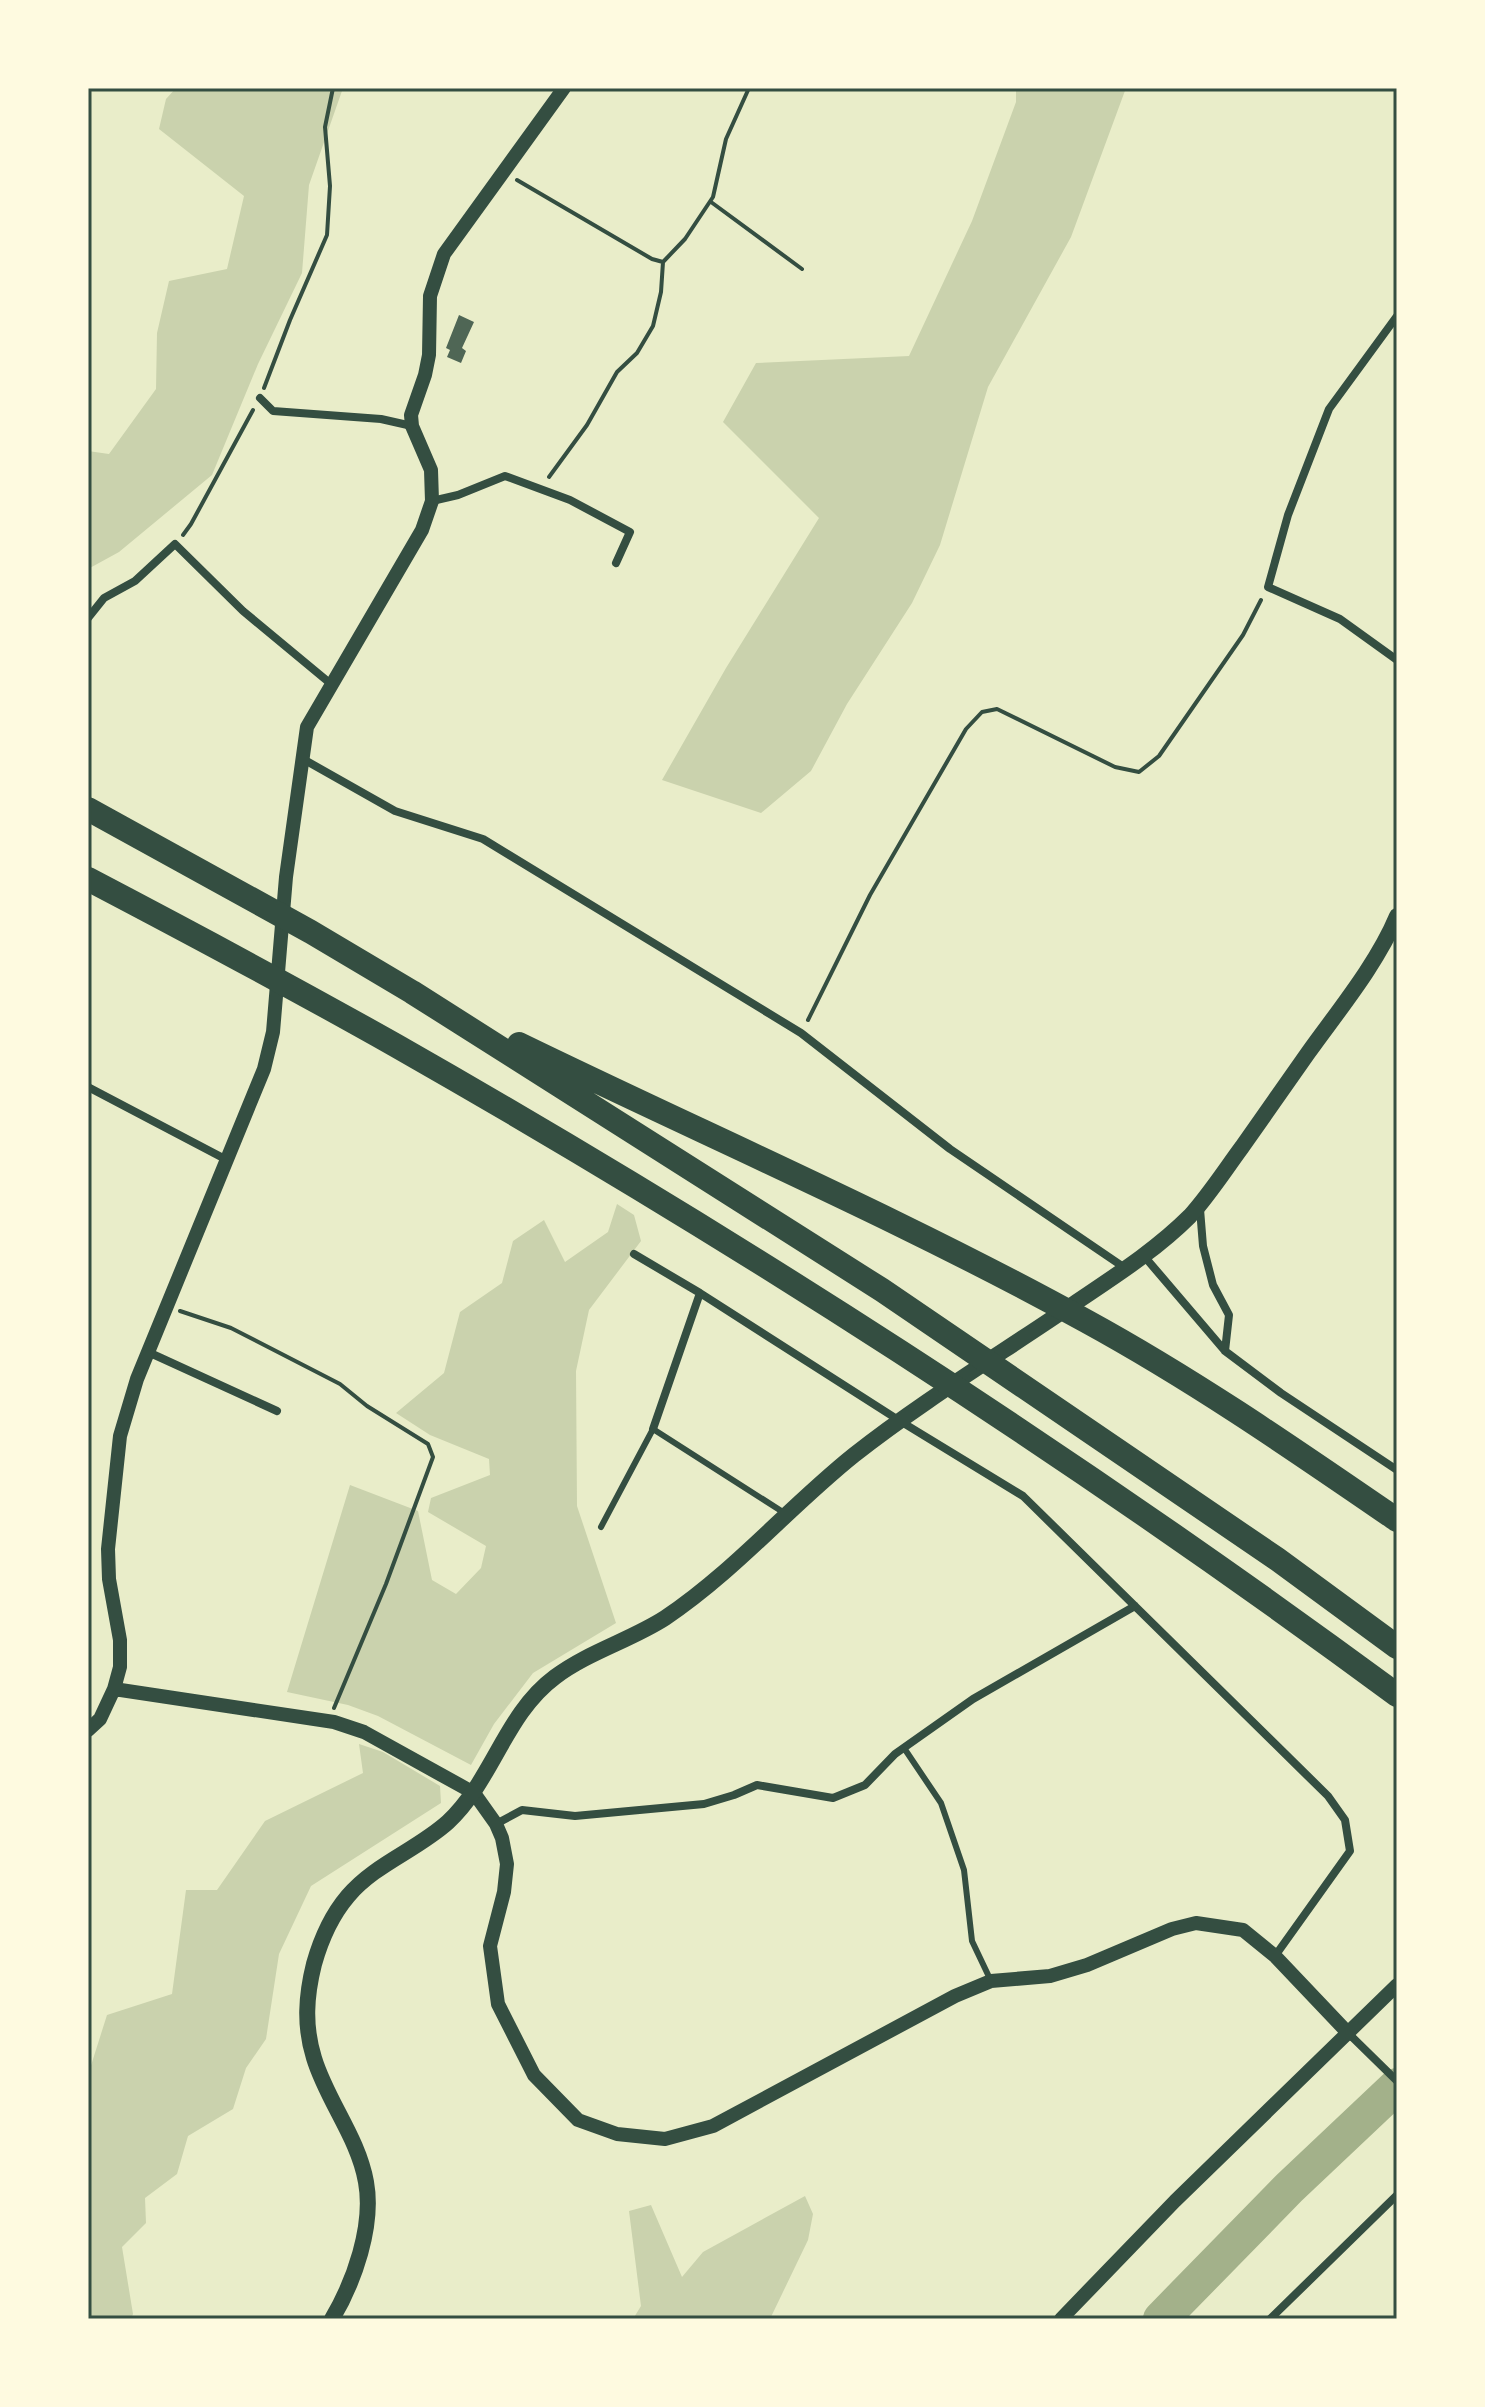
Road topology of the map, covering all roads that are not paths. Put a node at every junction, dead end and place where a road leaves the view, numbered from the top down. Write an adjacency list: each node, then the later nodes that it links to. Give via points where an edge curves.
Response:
1 (564, 88): 4 (street, via 444,254 430,296 429,355)
2 (1397, 316): 8 (street, via 1329,409 1288,515 1268,587 1340,619)
3 (260, 398): 4 (street, via 273,411)
4 (412, 426): 5 (street, via 431,470)
5 (432, 501): 6 (street, via 505,476 570,500 630,532); 9 (street, via 422,530)
6 (616, 563)
7 (88, 618): 9 (street, via 104,598 135,581 175,544 243,611)
8 (1397, 660)
9 (331, 684): 10 (street, via 307,727)
10 (301, 759): 16 (street, via 273,1032); 20 (street, via 395,811 483,839 801,1033 950,1149)
11 (88, 809): 14 (highway)
12 (88, 879): 34 (highway, via 395,1045 857,1324 1246,1584)
13 (1397, 916): 17 (main road, via 1336,1014)
14 (412, 992): 29 (highway, via 962,1255 1087,1321 1205,1390); 32 (highway, via 882,1290)
15 (88, 1087): 16 (street)
16 (228, 1160): 23 (street)
17 (1200, 1204): 19 (main road); 22 (street, via 1213,1285 1229,1315)
18 (634, 1254): 21 (street)
19 (1144, 1255): 20 (main road); 22 (street)
20 (1125, 1268): 25 (main road)
21 (700, 1293): 25 (street); 26 (street)
22 (1225, 1351): 27 (street)
23 (148, 1352): 24 (street); 33 (street, via 120,1436 108,1549 120,1640)
24 (277, 1411)
25 (900, 1421): 28 (main road); 31 (street, via 1023,1496)
26 (653, 1429): 28 (lane); 30 (lane)
27 (1397, 1470)
28 (788, 1516): 37 (main road, via 716,1581 662,1620 557,1675 516,1717)
29 (1397, 1520)
30 (601, 1527)
31 (1135, 1606): 36 (street, via 973,1699); 39 (street, via 1328,1796 1345,1820 1350,1851)
32 (1397, 1647)
33 (114, 1689): 35 (street, via 100,1719); 37 (street, via 334,1722 364,1732)
34 (1397, 1695)
35 (88, 1730)
36 (904, 1748): 38 (street, via 865,1785 833,1798 757,1785 704,1804 575,1816 522,1810); 40 (lane, via 941,1803 964,1870 972,1941)
37 (466, 1789): 38 (street); 45 (main road, via 446,1824 350,1893 319,1945 306,2017 314,2060 356,2147 368,2210 354,2267)
38 (496, 1824): 40 (street, via 507,1864 490,1946 498,2004 534,2075 578,2120 617,2134 665,2139 713,2126)
39 (1275, 1956): 40 (street, via 1243,1930 1196,1923 1050,1976); 42 (street)
40 (991, 1981)
41 (1397, 1985): 42 (street)
42 (1349, 2034): 43 (street); 46 (street)
43 (1397, 2081)
44 (1397, 2195): 47 (street)
45 (332, 2319)
46 (1061, 2319)
47 (1270, 2319)

